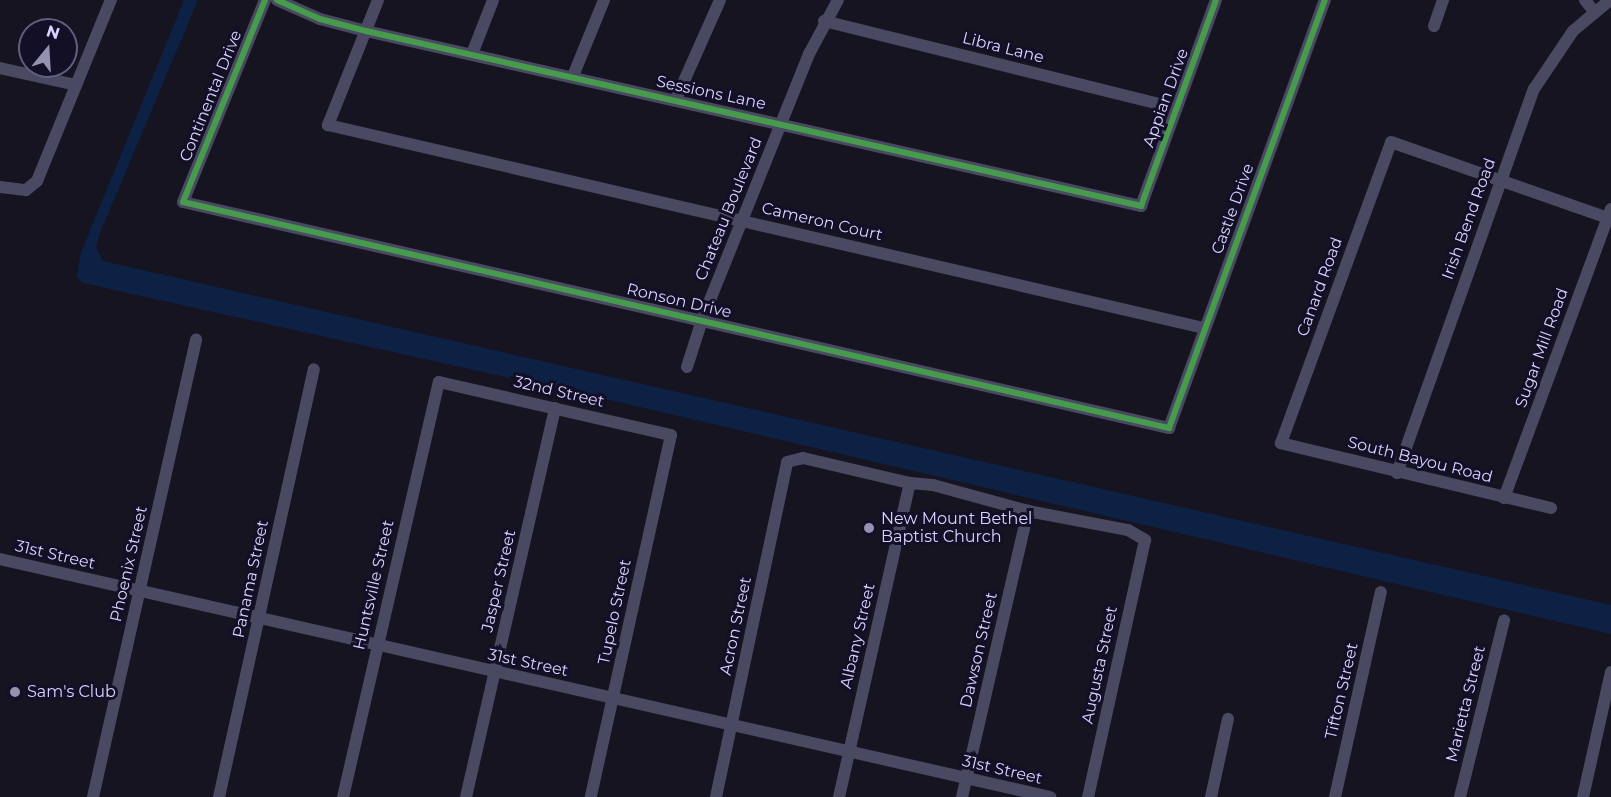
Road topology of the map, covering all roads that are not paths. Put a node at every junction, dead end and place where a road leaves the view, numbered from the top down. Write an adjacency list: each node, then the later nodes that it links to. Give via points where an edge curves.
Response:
1 (111, 0): 21 (street)
2 (265, 0): 27 (street, Continental Drive)
3 (277, 0): 17 (street, Sessions Lane, via 320,19)
4 (378, 0): 17 (street)
5 (493, 0): 18 (street)
6 (604, 0): 20 (street)
7 (720, 0): 22 (street)
8 (838, 0): 15 (street, Chateau Boulevard)
9 (1216, 0): 23 (street, Appian Drive)
10 (1325, 0): 32 (street, Castle Drive)
11 (1443, 0): 16 (street)
12 (1585, 0): 14 (street)
13 (1610, 0): 14 (street, Irish Bend Road)
14 (1595, 13): 25 (street, Irish Bend Road, via 1573,31 1534,89)
15 (824, 21): 23 (street, Libra Lane); 24 (street, Chateau Boulevard)
16 (1434, 26)
17 (366, 31): 18 (street, Sessions Lane); 30 (street, Cameron Court, via 328,125)
18 (472, 54): 20 (street, Sessions Lane)
19 (0, 68): 21 (street)
20 (573, 76): 22 (street, Sessions Lane)
21 (76, 86): 26 (street, via 37,181 28,189)
22 (676, 99): 24 (street, Sessions Lane)
23 (1175, 108): 28 (street, Appian Drive)
24 (783, 123): 28 (street, Sessions Lane); 30 (street, Chateau Boulevard)
25 (1500, 180): 29 (street); 40 (street, Canard Road, via 1391,142); 41 (street, Irish Bend Road)
26 (0, 187)
27 (183, 202): 31 (street, Ronson Drive)
28 (1141, 206)
29 (1610, 216): 43 (street, Sugar Mill Road)
30 (742, 220): 31 (street, Chateau Boulevard); 32 (street, Cameron Court)
31 (702, 320): 34 (street, Chateau Boulevard); 38 (street, Ronson Drive)
32 (1204, 328): 38 (street, Castle Drive)
33 (196, 339): 47 (street, Phoenix Street)
34 (687, 367)
35 (314, 369): 49 (street, Panama Street)
36 (439, 382): 37 (street, 32nd Street); 51 (street, Huntsville Street)
37 (555, 408): 39 (street, 32nd Street); 53 (street, Jasper Street)
38 (1170, 428)
39 (671, 435): 54 (street, Tupelo Street)
40 (1281, 443): 41 (street, South Bayou Road)
41 (1397, 473): 43 (street, South Bayou Road)
42 (909, 483): 45 (street, via 933,485); 56 (street, Acron Street, via 803,458 787,462); 57 (street, Albany Street)
43 (1504, 498): 44 (street, South Bayou Road)
44 (1551, 508)
45 (1028, 511): 58 (street, Dawson Street); 68 (street, Augusta Street, via 1128,530 1145,540)
46 (0, 559): 47 (street, 31st Street)
47 (140, 592): 49 (street, 31st Street); 59 (street, Phoenix Street)
48 (1381, 592): 70 (street, Tifton Street)
49 (259, 619): 51 (street, 31st Street); 60 (street, Panama Street)
50 (1504, 620): 71 (street, Marietta Street)
51 (376, 646): 53 (street, 31st Street); 61 (street, Huntsville Street)
52 (1611, 672): 72 (street)
53 (494, 673): 54 (street, 31st Street); 62 (street, Jasper Street)
54 (613, 699): 56 (street, 31st Street); 63 (street, Tupelo Street)
55 (1228, 719): 69 (street)
56 (732, 725): 57 (street, 31st Street); 64 (street, Acron Street)
57 (848, 752): 58 (street, 31st Street); 65 (street, Albany Street)
58 (966, 778): 66 (street, Dawson Street); 67 (street, 31st Street)
59 (93, 797)
60 (219, 797)
61 (343, 797)
62 (466, 797)
63 (591, 797)
64 (716, 797)
65 (839, 797)
66 (962, 797)
67 (1050, 797)
68 (1088, 797)
69 (1211, 797)
70 (1335, 797)
71 (1460, 797)
72 (1583, 797)

